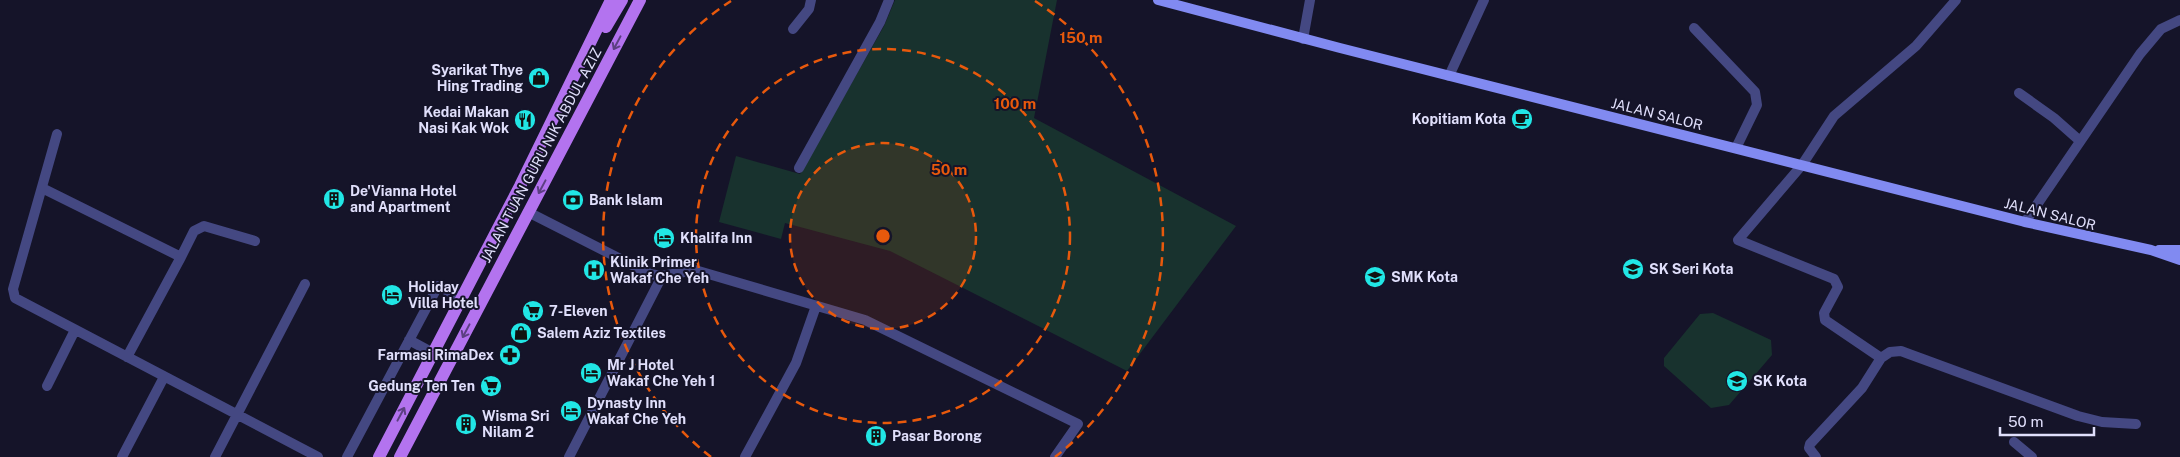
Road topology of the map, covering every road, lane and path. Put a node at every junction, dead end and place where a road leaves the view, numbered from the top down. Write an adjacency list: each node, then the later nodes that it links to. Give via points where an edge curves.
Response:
1 (611, 0): 15 (main road, JALAN TUAN GURU NIK ABDUL AZIZ)
2 (622, 0): 15 (main road)
3 (640, 0): 23 (main road, JALAN TUAN GURU NIK ABDUL AZIZ, one-way to 23)
4 (811, 0): 12 (street, via 809,10)
5 (889, 0): 21 (street)
6 (1158, 0): 13 (main road, JALAN SALOR)
7 (1310, 0): 13 (street)
8 (1484, 0): 14 (street)
9 (1956, 0): 20 (street, via 1916,46 1834,116)
10 (2180, 20): 18 (street, via 2161,29 2150,42)
11 (1694, 28): 19 (street, via 1758,98)
12 (793, 29)
13 (1303, 39): 14 (main road, JALAN SALOR)
14 (1449, 76): 19 (main road, JALAN SALOR)
15 (573, 80): 32 (main road, JALAN TUAN GURU NIK ABDUL AZIZ)
16 (2019, 93): 18 (street)
17 (57, 134): 22 (street)
18 (2080, 141): 24 (street)
19 (1736, 148): 20 (main road, JALAN SALOR)
20 (1802, 165): 24 (main road, JALAN SALOR); 38 (street, via 1738,240 1834,278 1838,287 1824,313 1825,320)
21 (799, 168)
22 (42, 188): 28 (street); 34 (street, via 12,292 18,300)
23 (528, 212): 30 (street, via 640,269); 49 (main road, JALAN TUAN GURU NIK ABDUL AZIZ, one-way to 49)
24 (2025, 222): 26 (main road, JALAN SALOR)
25 (255, 241): 28 (street, via 204,226 194,231)
26 (2151, 250): 27 (main road, JALAN SALOR); 29 (main road, JALAN SALOR)
27 (2180, 250)
28 (181, 257): 37 (street)
29 (2180, 260)
30 (662, 276): 33 (street, via 695,270); 50 (street)
31 (305, 284): 41 (street)
32 (462, 298): 35 (street, via 438,286); 36 (main road, JALAN TUAN GURU NIK ABDUL AZIZ)
33 (816, 306): 51 (street, via 796,363); 52 (street, via 865,320 1078,424)
34 (76, 330): 37 (street); 40 (street)
35 (409, 340): 36 (street); 47 (street)
36 (433, 353): 48 (main road, JALAN TUAN GURU NIK ABDUL AZIZ, one-way to 36)
37 (128, 357): 39 (street)
38 (1881, 358): 42 (street, via 1890,352 1901,351 2078,416); 53 (street, via 1862,388 1810,444 1809,448)
39 (164, 377): 41 (street); 44 (street)
40 (46, 386)
41 (237, 414): 45 (street); 46 (street)
42 (2136, 424)
43 (2014, 442): 54 (street)
44 (122, 457)
45 (215, 457)
46 (318, 457)
47 (347, 457)
48 (379, 457)
49 (400, 457)
50 (569, 457)
51 (745, 457)
52 (1055, 457)
53 (1816, 457)
54 (2032, 457)

